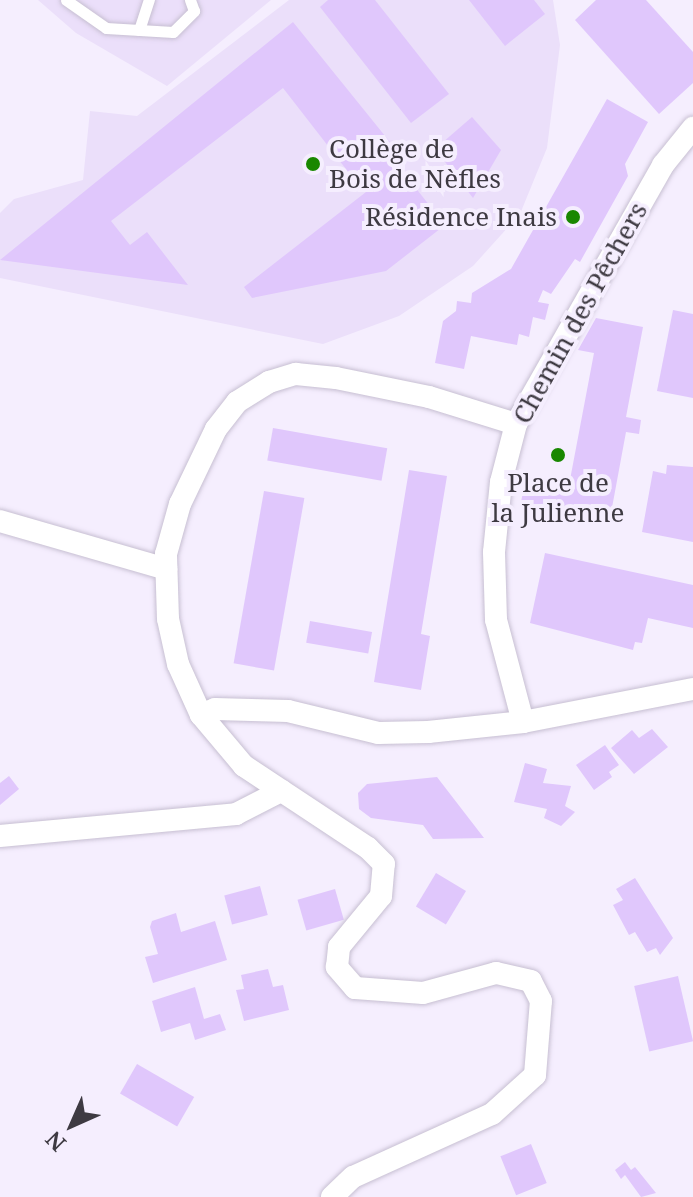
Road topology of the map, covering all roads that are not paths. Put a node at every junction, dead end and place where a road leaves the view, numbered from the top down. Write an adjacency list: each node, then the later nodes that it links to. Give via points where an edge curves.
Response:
1 (66, 0): 4 (lane, via 106,28)
2 (149, 0): 4 (lane)
3 (190, 0): 4 (lane, via 194,11 173,32)
4 (139, 30)
5 (693, 128): 6 (street, Chemin des Pêchers, via 663,165)
6 (516, 424): 8 (street, via 429,397 336,378 296,374 269,382 237,402 216,429 180,504); 11 (street, Chemin des Pêchers, via 501,482 494,552 496,620)
7 (0, 521): 8 (street)
8 (166, 569): 10 (street, via 178,664)
9 (693, 689): 11 (street)
10 (201, 715): 11 (street, via 215,709 288,711 378,733); 12 (street, via 244,766)
11 (523, 722)
12 (281, 791): 13 (street, via 236,814); 14 (street, via 384,864 381,896 339,947 337,967 355,988 423,993 496,973 531,981 541,1001 535,1075 492,1114 353,1177)
13 (0, 836)
14 (332, 1197)

